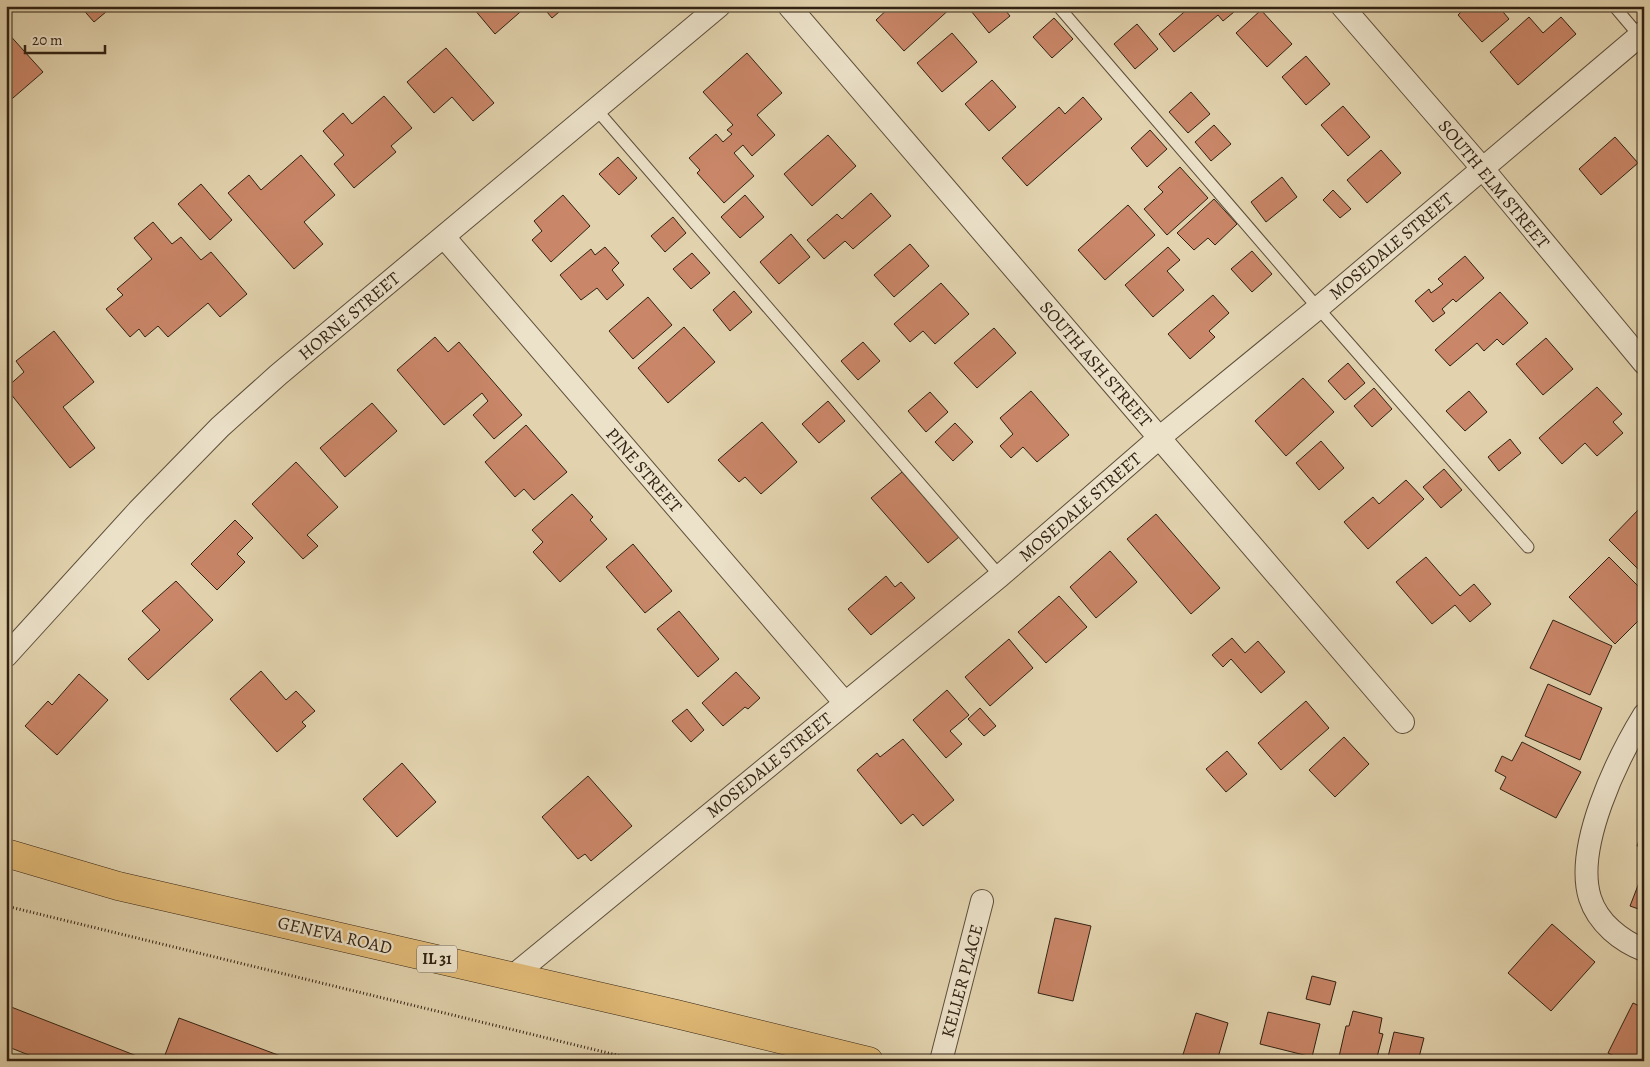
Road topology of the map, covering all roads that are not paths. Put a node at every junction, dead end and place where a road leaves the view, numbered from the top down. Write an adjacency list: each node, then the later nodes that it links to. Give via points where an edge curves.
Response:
1 (719, 6): 7 (street, HORNE STREET)
2 (789, 6): 12 (street, SOUTH ASH STREET)
3 (1058, 6): 10 (lane)
4 (1342, 6): 8 (street, SOUTH ELM STREET)
5 (1614, 6): 6 (lane)
6 (1642, 36): 8 (street, MOSEDALE STREET)
7 (596, 109): 9 (street, HORNE STREET); 14 (lane)
8 (1482, 169): 10 (street, MOSEDALE STREET); 11 (street, SOUTH ELM STREET)
9 (444, 237): 15 (street, HORNE STREET, via 220,427 138,510); 16 (street, PINE STREET)
10 (1318, 308): 12 (street, MOSEDALE STREET); 13 (lane)
11 (1644, 363)
12 (1159, 438): 14 (street, MOSEDALE STREET); 18 (street, SOUTH ASH STREET)
13 (1528, 547)
14 (1000, 576): 16 (street, MOSEDALE STREET)
15 (6, 656)
16 (845, 703): 22 (street, MOSEDALE STREET)
17 (1644, 715): 21 (street, via 1607,786 1590,841 1586,875 1590,899 1598,914 1610,929)
18 (1403, 722)
19 (6, 853): 22 (main road, GENEVA ROAD / IL 31, via 118,886)
20 (982, 901): 24 (street, KELLER PLACE)
21 (1644, 950)
22 (513, 976): 23 (main road, GENEVA ROAD / IL 31)
23 (869, 1061)
24 (941, 1061)

